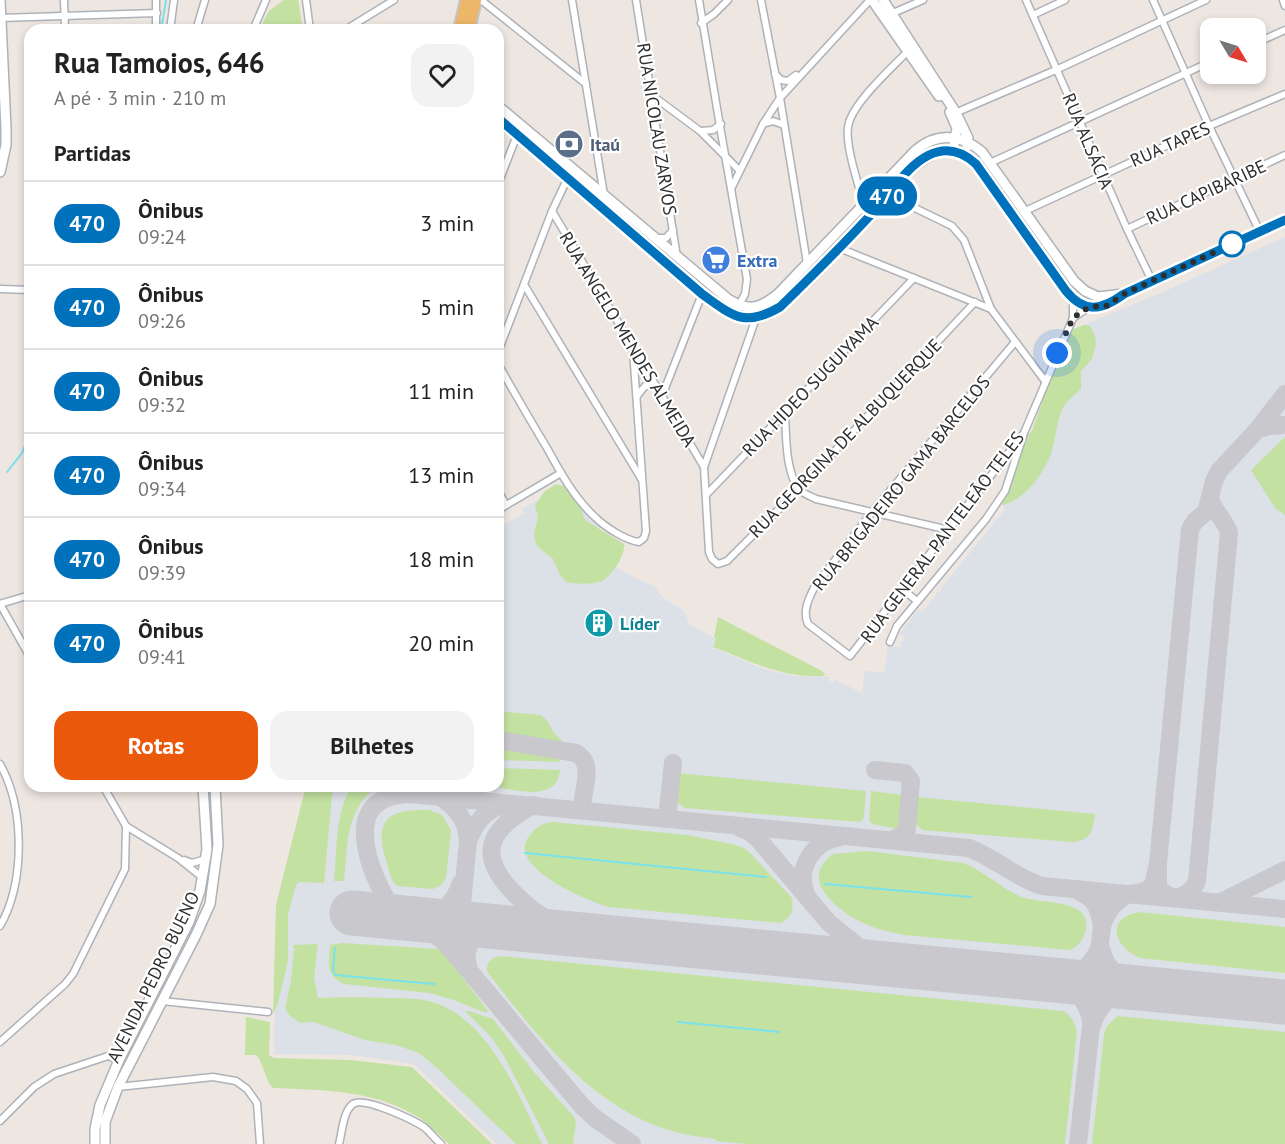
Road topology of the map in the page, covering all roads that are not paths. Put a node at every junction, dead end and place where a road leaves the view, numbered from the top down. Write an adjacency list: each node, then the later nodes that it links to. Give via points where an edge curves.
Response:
1 (0, 0): 31 (main road)
2 (64, 0): 30 (street)
3 (156, 0): 26 (street)
4 (174, 0): 36 (street)
5 (205, 0): 37 (street)
6 (265, 0): 38 (street)
7 (306, 0): 39 (street)
8 (394, 0): 40 (street)
9 (466, 0): 41 (main road)
10 (476, 0): 42 (main road)
11 (481, 0): 51 (street)
12 (572, 0): 51 (street)
13 (636, 0): 53 (street, RUA NICOLAU ZARVOS)
14 (728, 0): 27 (street)
15 (761, 0): 50 (street)
16 (871, 0): 45 (main road); 48 (street)
17 (883, 0): 28 (main road)
18 (923, 0): 28 (street)
19 (1026, 0): 29 (street, RUA ALSÁCIA)
20 (1065, 0): 29 (street)
21 (1153, 0): 32 (street)
22 (1206, 0): 32 (street)
23 (1282, 0): 25 (street)
24 (699, 3): 27 (street, via 708,14); 33 (street)
25 (1285, 6)
26 (157, 13): 30 (street); 35 (street)
27 (714, 14): 33 (street)
28 (893, 14): 56 (main road)
29 (1033, 15): 47 (street, RUA ALSÁCIA)
30 (65, 16): 31 (street); 34 (street)
31 (1, 18): 63 (main road)
32 (1162, 20): 47 (street); 49 (street)
33 (701, 23): 60 (street)
34 (66, 24)
35 (156, 24)
36 (171, 24)
37 (198, 24)
38 (255, 24)
39 (309, 24)
40 (355, 24)
41 (460, 24)
42 (470, 24)
43 (1285, 30): 44 (street)
44 (1266, 39)
45 (908, 51): 56 (main road); 82 (street, via 858,104 850,118 849,143)
46 (1200, 67): 49 (street)
47 (1058, 69): 56 (street); 59 (street, RUA ALSÁCIA)
48 (804, 70): 50 (street, via 788,81); 54 (street)
49 (1186, 73): 59 (street); 62 (street)
50 (775, 74): 54 (street)
51 (586, 84): 80 (street)
52 (1285, 94): 62 (street, RUA TAPES)
53 (653, 96): 64 (street); 87 (street, RUA NICOLAU ZARVOS)
54 (780, 98): 58 (street); 61 (street)
55 (504, 111): 73 (main road)
56 (954, 114): 66 (main road); 67 (main road)
57 (504, 123): 65 (main road)
58 (763, 123): 61 (street); 74 (street)
59 (1080, 123): 71 (street); 76 (street, RUA ALSÁCIA)
60 (721, 124): 64 (street, via 713,130); 70 (street)
61 (784, 125): 92 (street)
62 (1209, 126): 76 (street, RUA TAPES); 77 (street)
63 (3, 129): 75 (main road, via 6,145)
64 (700, 131): 70 (street)
65 (517, 135): 72 (street); 78 (main road)
66 (954, 138): 67 (main road); 68 (main road); 82 (main road, via 941,137 923,145)
67 (969, 142): 68 (main road); 71 (main road)
68 (959, 152): 81 (main road, via 945,151 923,159); 102 (main road, via 976,164)
69 (1285, 155): 77 (street, RUA CAPIBARIBE)
70 (727, 158): 74 (street); 79 (street)
71 (990, 163): 84 (main road)
72 (504, 169)
73 (572, 169): 78 (street); 80 (main road)
74 (739, 170): 79 (street)
75 (0, 172)
76 (1102, 174): 84 (street, RUA TAPES); 86 (street, RUA ALSÁCIA)
77 (1234, 178): 86 (street, RUA CAPIBARIBE); 88 (street)
78 (567, 179): 83 (street); 99 (main road)
79 (731, 189): 104 (street, via 747,279)
80 (604, 195): 89 (main road)
81 (888, 195): 90 (main road); 106 (street, via 958,231)
82 (864, 206): 92 (main road)
83 (552, 211): 95 (street); 111 (street, RUA ANGELO MENDES ALMEIDA)
84 (1023, 212): 98 (main road)
85 (1285, 220): 88 (main road)
86 (1127, 229): 94 (street, RUA ALSÁCIA)
87 (673, 230): 89 (street, via 666,238); 91 (street, RUA NICOLAU ZARVOS)
88 (1260, 232): 94 (main road)
89 (654, 238): 91 (main road)
90 (839, 248): 93 (street); 107 (main road, via 780,307)
91 (677, 257): 104 (main road)
92 (807, 263): 104 (main road, via 767,302 758,307)
93 (914, 278): 103 (street); 119 (street, RUA HIDEO SUGUIYAMA)
94 (1152, 281): 100 (main road)
95 (525, 286): 109 (street); 123 (street)
96 (0, 289): 97 (street)
97 (24, 290)
98 (1085, 291): 101 (main road); 102 (main road)
99 (702, 294): 107 (main road, via 732,315); 118 (street)
100 (1124, 294): 101 (main road); 105 (main road, via 1106,306)
101 (1098, 297): 105 (main road)
102 (1073, 299): 105 (main road); 108 (street, RUA GENERAL PANTELEÃO TELES)
103 (975, 302): 106 (street); 124 (street, RUA GEORGINA DE ALBUQUERQUE)
104 (739, 306)
105 (1089, 307): 108 (street)
106 (991, 309): 110 (street)
107 (756, 318): 121 (street)
108 (1073, 318): 115 (street, RUA GENERAL PANTELEÃO TELES)
109 (504, 337)
110 (1016, 342): 115 (street); 128 (street, RUA BRIGADEIRO GAMA BARCELOS)
111 (633, 350): 112 (street, RUA ANGELO MENDES ALMEIDA); 114 (street)
112 (647, 372): 114 (street); 116 (street, RUA ANGELO MENDES ALMEIDA)
113 (504, 374): 122 (street)
114 (635, 378): 117 (street)
115 (1044, 381): 120 (street, RUA GENERAL PANTELEÃO TELES)
116 (656, 386): 117 (street, via 645,386); 118 (street, RUA ANGELO MENDES ALMEIDA)
117 (637, 396): 123 (street)
118 (662, 396): 121 (street, RUA ANGELO MENDES ALMEIDA)
119 (784, 411): 124 (street, via 790,467); 125 (street, RUA HIDEO SUGUIYAMA)
120 (1024, 433): 129 (street, RUA GENERAL PANTELEÃO TELES); 132 (street, via 1005,491)
121 (704, 467): 125 (street)
122 (561, 472): 123 (street, via 596,518 636,542 642,541 646,531); 127 (street)
123 (642, 480)
124 (799, 489): 125 (street, RUA GEORGINA DE ALBUQUERQUE, via 727,561 718,564 709,552); 128 (street, via 816,499)
125 (706, 495)
126 (504, 502): 127 (street)
127 (506, 506)
128 (873, 512): 129 (street); 136 (street, RUA BRIGADEIRO GAMA BARCELOS, via 808,598 805,619 811,628)
129 (949, 530): 130 (street, RUA GENERAL PANTELEÃO TELES)
130 (902, 589): 132 (street); 136 (street, RUA GENERAL PANTELEÃO TELES)
131 (24, 597): 133 (street)
132 (917, 601): 134 (street)
133 (0, 604): 135 (street)
134 (890, 642)
135 (24, 646)
136 (850, 656)
137 (0, 764): 146 (street, via 13,795 18,840 14,892)
138 (106, 792): 141 (street)
139 (204, 792): 144 (main road, AVENIDA PEDRO BUENO)
140 (215, 792): 143 (main road, AVENIDA PEDRO BUENO)
141 (126, 826): 142 (street); 149 (street, via 125,869 73,974)
142 (178, 858): 144 (street, via 192,863); 145 (street)
143 (217, 858): 144 (main road); 147 (main road, AVENIDA PEDRO BUENO, via 208,909)
144 (206, 859): 145 (main road, AVENIDA PEDRO BUENO)
145 (203, 878): 150 (main road, AVENIDA PEDRO BUENO, via 189,922)
146 (0, 926)
147 (162, 1000): 148 (street); 151 (main road, AVENIDA PEDRO BUENO)
148 (268, 1012)
149 (0, 1042)
150 (119, 1060): 152 (street, via 108,1056 54,1074 34,1087); 153 (main road, AVENIDA PEDRO BUENO, via 96,1117)
151 (118, 1087): 154 (main road, AVENIDA PEDRO BUENO, via 105,1122); 155 (street, via 213,1077 236,1081 257,1103)
152 (0, 1121)
153 (95, 1144)
154 (105, 1144)
155 (260, 1144)
156 (339, 1144): 157 (street, via 345,1117 356,1102 372,1104 419,1124)
157 (441, 1144)

